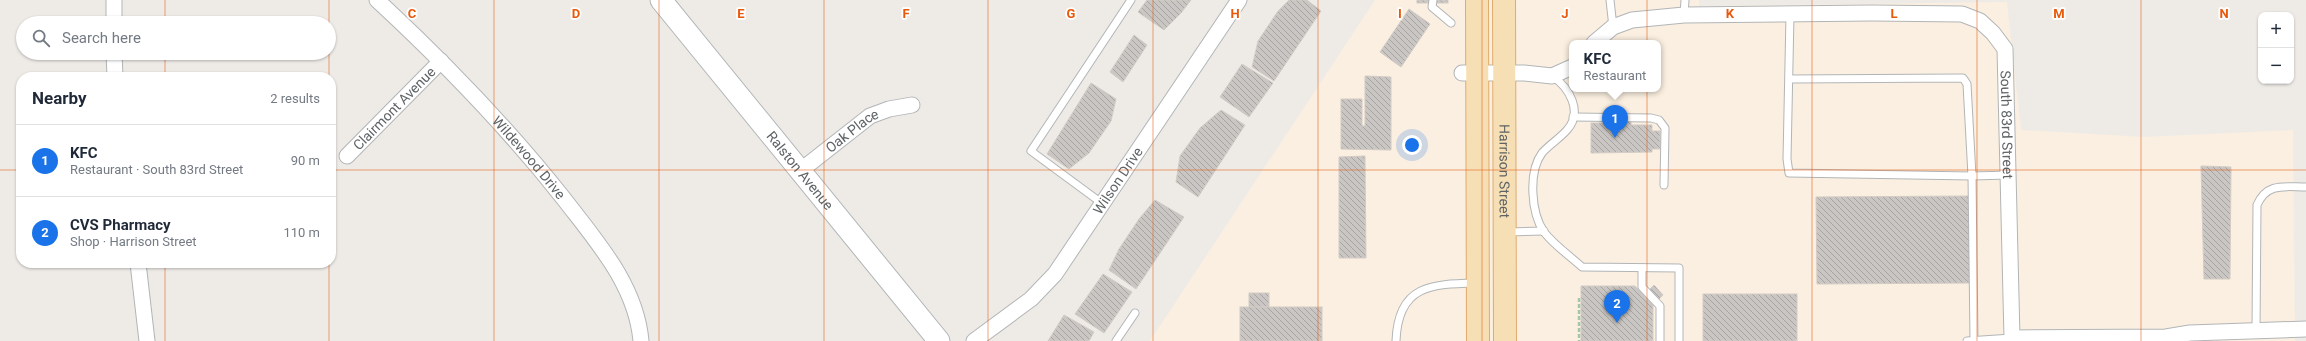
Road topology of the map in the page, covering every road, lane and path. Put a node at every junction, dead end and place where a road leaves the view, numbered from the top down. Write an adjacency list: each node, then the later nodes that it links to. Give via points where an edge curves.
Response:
1 (114, 0): 14 (street)
2 (377, 0): 19 (street, Wildewood Drive)
3 (661, 0): 29 (street, Ralston Avenue)
4 (1131, 0): 34 (lane, via 1031,151)
5 (1239, 0): 34 (street, Wilson Drive)
6 (1433, 0): 15 (lane, via 1432,7)
7 (1477, 0): 22 (main road, Harrison Street)
8 (1504, 0): 23 (main road, Harrison Street)
9 (1610, 0): 16 (lane)
10 (1685, 0): 12 (lane)
11 (1872, 6): 13 (street, South 83rd Street); 30 (street, South 83rd Street, via 1962,14 1980,21 1993,33 2005,49)
12 (1684, 15): 13 (street, South 83rd Street); 16 (street, South 83rd Street, via 1632,20)
13 (1790, 15): 25 (lane)
14 (114, 16)
15 (1451, 23)
16 (1613, 27): 17 (street, South 83rd Street)
17 (1598, 40)
18 (114, 60): 21 (street)
19 (441, 61): 28 (street, Clairmont Avenue); 51 (street, Wildewood Drive, via 491,112 593,237 619,274 630,297)
20 (1569, 68): 24 (street)
21 (115, 72)
22 (1469, 73): 23 (street); 39 (main road, Harrison Street)
23 (1504, 73): 24 (street, via 1538,73); 36 (main road, Harrison Street)
24 (1552, 76): 27 (lane, via 1561,82 1571,96)
25 (1789, 79): 31 (lane, via 1963,78 1967,84); 31 (lane, via 1789,174)
26 (912, 105): 29 (street, Oak Place, via 870,116)
27 (1573, 117): 32 (lane, via 1659,120 1665,128); 35 (lane, via 1567,130 1542,153 1534,172 1532,195)
28 (347, 156)
29 (800, 171): 52 (street, Ralston Avenue)
30 (2009, 175): 31 (lane); 44 (street, South 83rd Street)
31 (1972, 176): 48 (lane)
32 (1664, 185)
33 (2306, 187): 43 (lane, via 2272,187 2261,195 2257,205)
34 (1103, 204): 53 (street, Wilson Drive, via 1055,274 1031,299)
35 (1544, 231): 36 (lane); 38 (lane, via 1582,268)
36 (1505, 232): 57 (main road, Harrison Street)
37 (139, 268): 50 (street)
38 (1642, 268): 59 (lane, via 1642,287 1660,306); 60 (lane, via 1680,268)
39 (1477, 283): 55 (lane, via 1442,283 1428,286 1418,293 1404,308 1396,327); 56 (main road, Harrison Street)
40 (1579, 298): 58 (path)
41 (1135, 312): 54 (lane)
42 (2306, 329): 43 (street)
43 (2256, 331): 47 (street, via 2190,332)
44 (2012, 338): 45 (street); 49 (lane)
45 (2082, 339): 46 (street)
46 (2126, 339): 47 (street)
47 (2159, 339)
48 (1974, 340): 49 (lane); 61 (lane)
49 (1987, 340)
50 (147, 341)
51 (641, 341)
52 (939, 341)
53 (974, 341)
54 (1116, 341)
55 (1396, 341)
56 (1478, 341)
57 (1505, 341)
58 (1579, 341)
59 (1660, 341)
60 (1679, 341)
61 (1967, 341)

